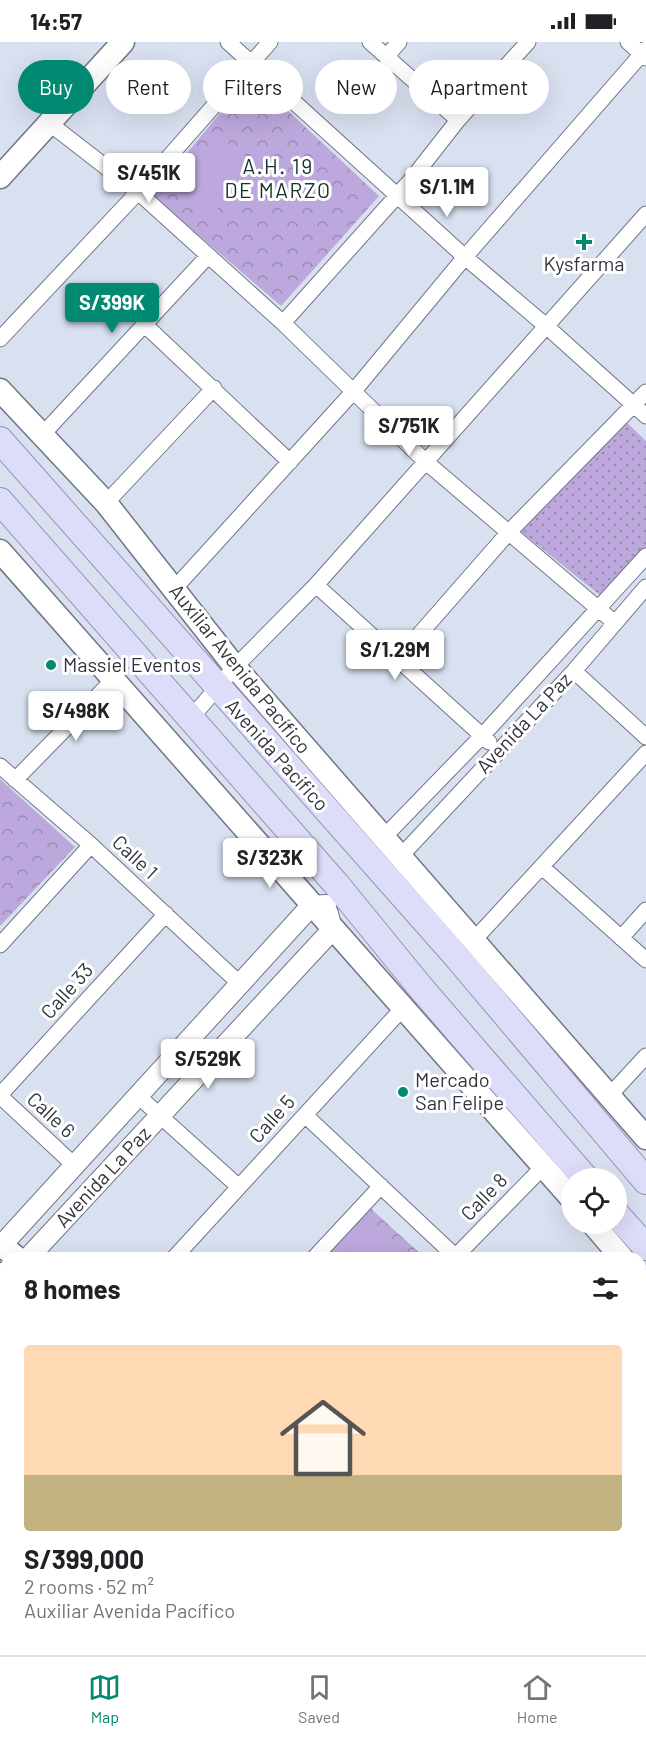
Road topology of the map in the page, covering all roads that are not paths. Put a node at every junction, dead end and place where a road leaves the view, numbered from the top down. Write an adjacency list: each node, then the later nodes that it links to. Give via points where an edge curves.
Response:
1 (123, 42): 15 (main road)
2 (228, 42): 10 (street)
3 (270, 42): 11 (street)
4 (370, 42): 9 (street)
5 (399, 42): 9 (street)
6 (528, 42): 14 (street)
7 (628, 42): 8 (street)
8 (645, 54): 21 (street)
9 (386, 57): 14 (street)
10 (249, 60)
11 (255, 60)
12 (303, 109): 18 (street)
13 (207, 114): 17 (street)
14 (458, 120): 18 (street)
15 (49, 123): 16 (main road); 17 (street)
16 (0, 177)
17 (138, 192): 20 (street); 25 (street)
18 (397, 193): 21 (street); 22 (street)
19 (646, 214): 24 (street)
20 (208, 256): 22 (street); 23 (street)
21 (465, 257): 24 (street); 28 (street)
22 (283, 322): 28 (street)
23 (144, 324): 26 (street); 32 (street)
24 (545, 325): 30 (street); 35 (street)
25 (0, 339)
26 (214, 388): 34 (street); 37 (street)
27 (0, 390): 32 (main road, Auxiliar Avenida Pacífico)
28 (353, 392): 34 (street); 35 (street)
29 (646, 392): 30 (street)
30 (634, 405): 31 (street); 38 (street)
31 (646, 416)
32 (42, 435): 37 (main road, Auxiliar Avenida Pacífico)
33 (0, 440): 50 (main road, Avenida Pacífico)
34 (290, 462): 43 (street)
35 (426, 462): 38 (street); 41 (street)
36 (0, 501): 51 (main road, Avenida Pacífico)
37 (106, 503): 43 (main road, Auxiliar Avenida Pacífico)
38 (509, 532): 44 (street); 46 (street)
39 (0, 551): 49 (main road)
40 (646, 556): 44 (street)
41 (316, 585): 46 (street); 47 (street)
42 (646, 587): 45 (street, Avenida La Paz)
43 (174, 589): 47 (main road, Auxiliar Avenida Pacífico)
44 (599, 608): 45 (street); 52 (street)
45 (615, 623): 48 (street, Avenida La Paz)
46 (397, 660): 52 (street)
47 (235, 667): 50 (street); 58 (main road, Auxiliar Avenida Pacífico)
48 (574, 670): 53 (street); 54 (street, Avenida La Paz)
49 (113, 680): 57 (street); 62 (main road)
50 (217, 687): 51 (street); 82 (main road, Avenida Pacífico, via 457,957)
51 (191, 718): 62 (main road, Avenida Pacífico)
52 (482, 735): 54 (street); 58 (street)
53 (646, 737)
54 (499, 751): 60 (street, Avenida La Paz)
55 (646, 753): 61 (street)
56 (0, 766): 57 (street, Calle 1)
57 (15, 780): 59 (street, Calle 1)
58 (383, 838): 60 (main road, Auxiliar Avenida Pacífico)
59 (92, 845): 64 (street, Calle 1); 68 (street)
60 (400, 857): 67 (main road, Auxiliar Avenida Pacífico)
61 (542, 867): 66 (street); 67 (street)
62 (324, 898): 65 (main road); 70 (street); 81 (main road, Avenida Pacífico, via 436,1005)
63 (646, 910): 66 (street)
64 (166, 914): 70 (street, Calle 1); 75 (street, Calle 33)
65 (332, 930): 71 (main road); 76 (street, Avenida La Paz)
66 (621, 938): 69 (street)
67 (474, 940): 74 (main road, Auxiliar Avenida Pacífico)
68 (0, 945)
69 (646, 960)
70 (239, 983): 73 (street)
71 (402, 1009): 77 (street, Calle 5); 80 (main road)
72 (646, 1056): 74 (street)
73 (137, 1095): 76 (street); 79 (street)
74 (610, 1095): 78 (main road, Auxiliar Avenida Pacífico)
75 (0, 1096): 79 (street, Calle 6)
76 (160, 1115): 84 (street); 90 (street, Avenida La Paz)
77 (305, 1115): 83 (street); 84 (street, Calle 5)
78 (646, 1138)
79 (74, 1165): 89 (street)
80 (543, 1167): 85 (main road); 94 (street, Calle 8)
81 (577, 1168)
82 (646, 1181)
83 (381, 1186): 92 (street); 93 (street)
84 (238, 1187): 91 (street, Calle 5)
85 (561, 1187)
86 (627, 1226): 88 (main road)
87 (602, 1234): 95 (main road)
88 (646, 1247)
89 (5, 1249)
90 (34, 1252)
91 (179, 1252)
92 (320, 1252)
93 (450, 1252)
94 (462, 1252)
95 (617, 1252)

